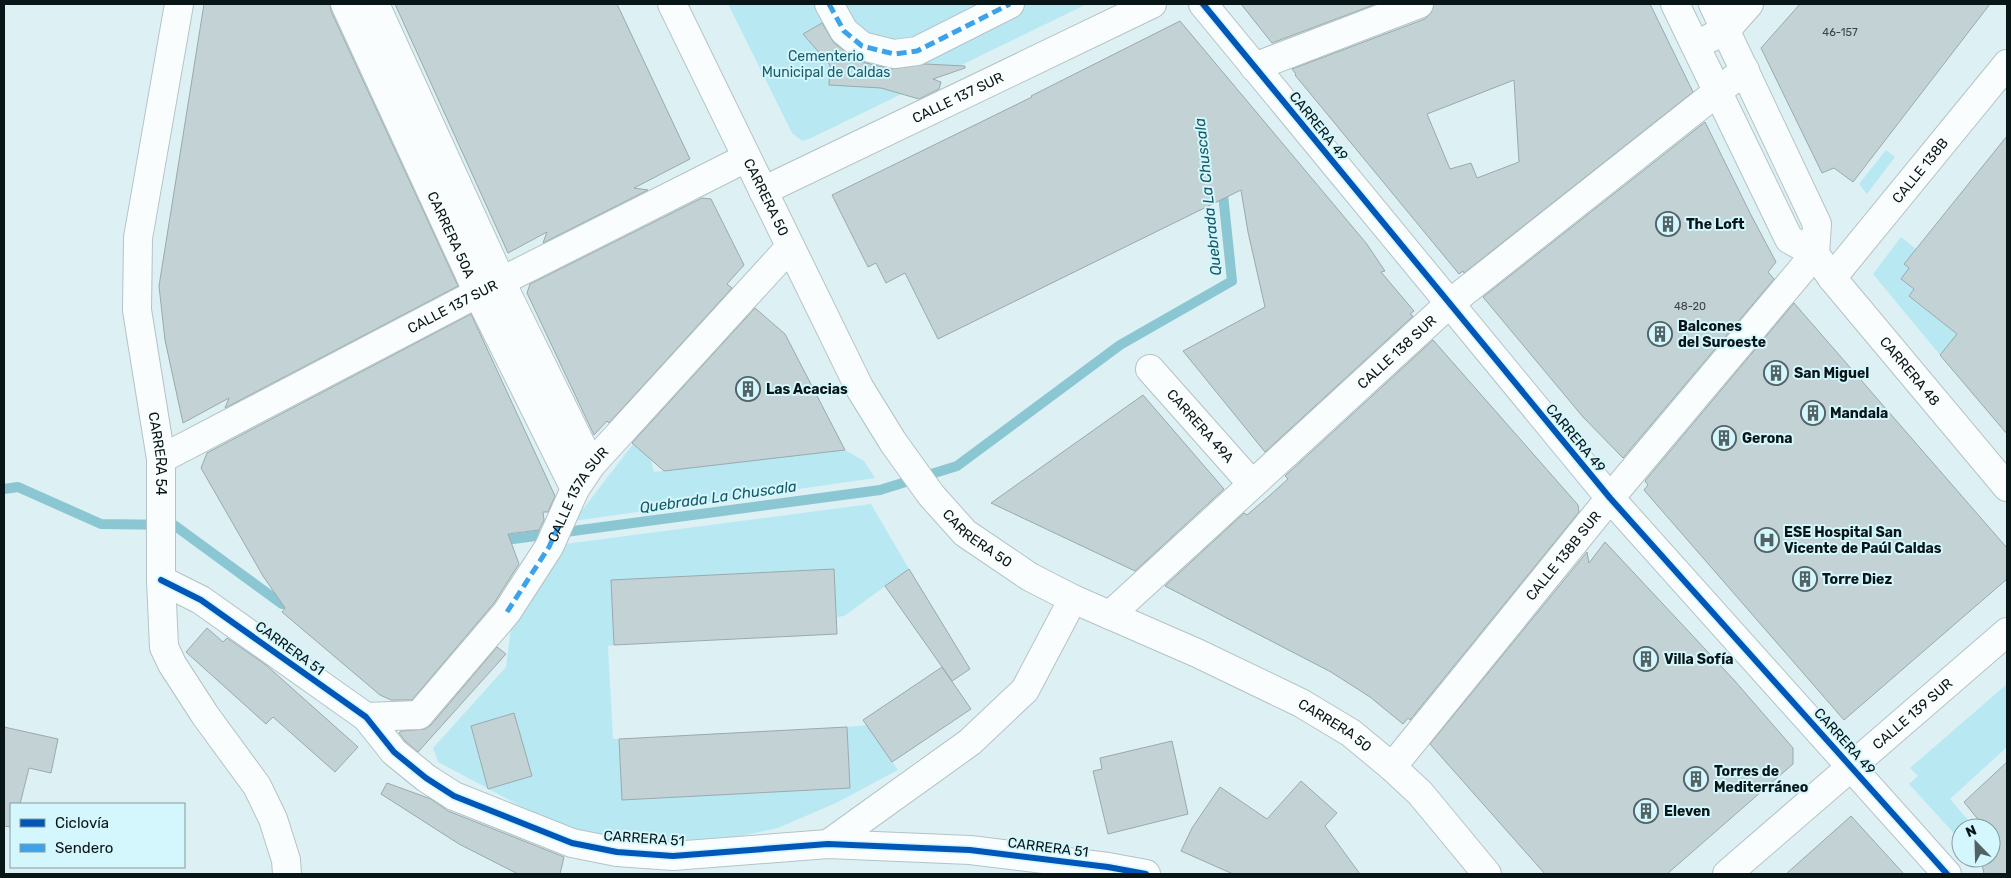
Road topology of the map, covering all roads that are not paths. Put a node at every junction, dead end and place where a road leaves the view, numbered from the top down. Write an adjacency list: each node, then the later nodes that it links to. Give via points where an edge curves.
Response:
1 (178, 4): 27 (street, CARRERA 54, via 138,238 137,310)
2 (345, 4): 24 (street, CARRERA 50A)
3 (375, 4): 24 (street, CARRERA 50A)
4 (672, 4): 19 (street, CARRERA 50)
5 (828, 4): 6 (street, via 844,31 862,46 894,54 917,51)
6 (1010, 4)
7 (1152, 4): 20 (street, CALLE 137 SUR)
8 (1203, 4): 16 (street, CARRERA 49)
9 (1419, 4): 16 (street)
10 (1675, 4): 14 (street, CARRERA 48)
11 (1713, 4): 13 (street)
12 (1749, 4): 13 (street)
13 (1726, 30): 14 (street); 17 (street)
14 (1696, 45): 18 (street, CARRERA 48)
15 (2007, 64): 23 (street, CALLE 138B)
16 (1254, 67): 25 (street, CARRERA 49)
17 (1745, 70): 18 (street, CALLE 138 SUR); 22 (street, via 1817,224)
18 (1718, 92): 22 (street, CARRERA 48, via 1789,240); 25 (street, CALLE 138 SUR)
19 (746, 158): 20 (street, CARRERA 50); 24 (street, CALLE 137 SUR)
20 (763, 191): 21 (street, CARRERA 50)
21 (790, 247): 28 (street, CALLE 137A SUR); 34 (street, CARRERA 50, via 859,387 930,495 965,533 1030,577)
22 (1815, 254): 23 (street, CARRERA 48); 32 (street, CALLE 138B SUR)
23 (1832, 278): 29 (street, CARRERA 48)
24 (490, 288): 27 (street, CALLE 137 SUR); 28 (street, CARRERA 50A); 31 (street, CARRERA 50A)
25 (1449, 304): 30 (street, CALLE 138 SUR); 32 (street, CARRERA 49)
26 (1150, 369): 30 (street, CARRERA 49A)
27 (161, 459): 33 (street, CARRERA 54)
28 (591, 465): 31 (street, CALLE 137A SUR)
29 (2004, 477)
30 (1252, 484): 35 (street, CALLE 138 SUR)
31 (575, 489): 37 (street, CALLE 137A SUR, via 554,536 507,612 419,715)
32 (1610, 498): 38 (street, CALLE 138B SUR); 39 (street, CARRERA 49)
33 (161, 580): 37 (street, CARRERA 51, via 201,600); 41 (street, CARRERA 54, via 164,647 205,715 257,786 274,819)
34 (1073, 599): 35 (street, CARRERA 50); 40 (street, via 1025,690 970,742)
35 (1110, 615): 38 (street, CARRERA 50, via 1301,702 1351,733)
36 (2007, 632): 39 (street, CALLE 139 SUR)
37 (366, 717): 40 (street, CARRERA 51, via 394,752 454,796 572,843 617,852 673,856)
38 (1392, 767): 43 (street, CARRERA 50, via 1420,793)
39 (1851, 767): 44 (street, CALLE 139 SUR); 45 (street, CARRERA 49)
40 (828, 844): 42 (street, CARRERA 51, via 970,850)
41 (287, 874)
42 (1146, 874)
43 (1487, 874)
44 (1727, 874)
45 (1947, 874)

